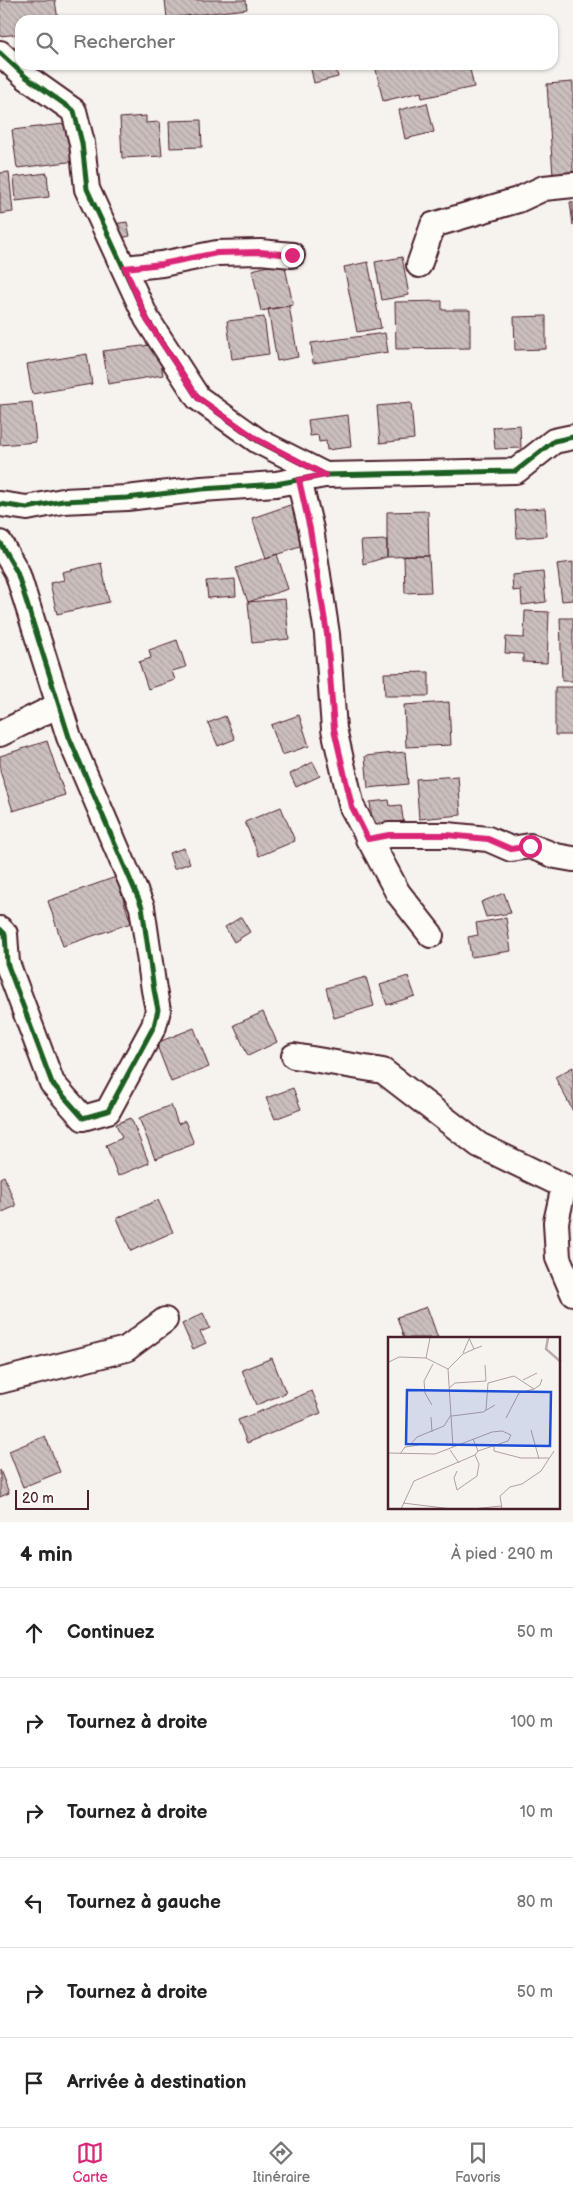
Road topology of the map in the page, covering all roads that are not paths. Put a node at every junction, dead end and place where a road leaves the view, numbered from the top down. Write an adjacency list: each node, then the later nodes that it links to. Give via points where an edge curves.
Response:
1 (0, 53): 2 (street)
2 (15, 67)
3 (18, 70): 7 (street, via 74,111 82,143 87,190)
4 (573, 185): 6 (street, via 544,188 518,200 433,226)
5 (292, 255): 7 (street, via 217,253)
6 (419, 265)
7 (125, 268): 9 (street, via 147,320 198,398 258,440)
8 (573, 437): 9 (street, via 554,441 516,471)
9 (325, 475): 10 (street)
10 (299, 480): 11 (street, via 127,498 63,500 28,508); 15 (street, via 327,634 334,729 352,807)
11 (0, 504)
12 (0, 543): 13 (street, via 17,572)
13 (59, 704): 14 (street); 17 (street, via 69,737 142,906 158,1010 154,1026 108,1111 83,1118 52,1083 7,963)
14 (0, 734)
15 (368, 839): 16 (street, via 389,835 488,839 511,849 530,846); 18 (street, via 398,893)
16 (573, 859)
17 (2, 932)
18 (431, 936)
19 (294, 1056): 20 (street, via 383,1071 479,1145 564,1186 556,1222 558,1258)
20 (573, 1293)
21 (165, 1320): 22 (street, via 126,1349)
22 (0, 1381)

